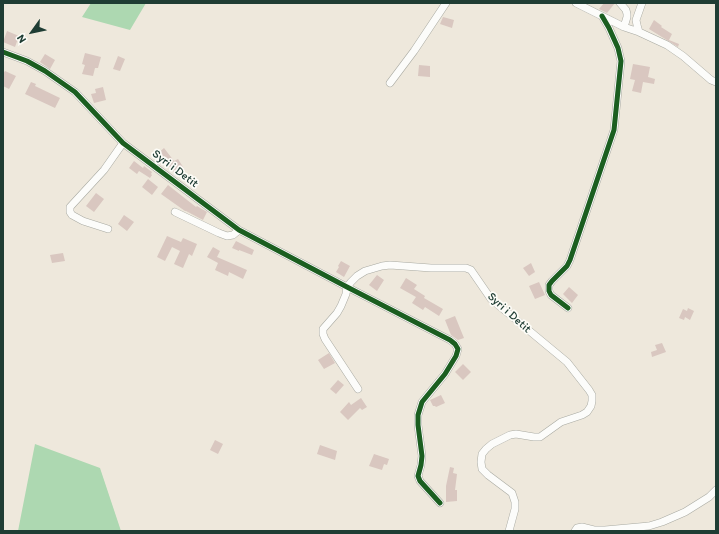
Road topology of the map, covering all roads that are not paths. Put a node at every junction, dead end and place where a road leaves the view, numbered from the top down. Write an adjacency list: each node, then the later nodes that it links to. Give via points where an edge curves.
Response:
1 (446, 3): 10 (street)
2 (576, 3): 5 (street)
3 (620, 3): 6 (street, via 627,14)
4 (642, 3): 7 (street, via 636,20)
5 (602, 16): 6 (street); 16 (street, via 618,48 621,61 614,130 570,260 549,285 550,296)
6 (624, 27): 7 (street)
7 (639, 32): 9 (street, via 667,45)
8 (3, 52): 11 (street, Syri i Detit, via 27,61 75,92)
9 (716, 82)
10 (390, 83)
11 (123, 143): 13 (street, via 104,170 70,207 72,215); 14 (street, Syri i Detit)
12 (175, 212): 14 (street, via 227,236)
13 (108, 229)
14 (239, 230): 15 (street, Syri i Detit)
15 (347, 287): 17 (street, via 341,306 323,329 323,334); 19 (street, via 450,340 458,349 445,374 422,402 418,415 422,456 418,476); 20 (street, Syri i Detit, via 365,271 382,266 471,270 491,299 567,362 589,390 592,395 591,406 582,415 561,422 540,437 510,435 492,444 482,454 482,469 512,494 515,502 516,509)
16 (568, 308)
17 (358, 389)
18 (716, 490): 21 (street, via 693,507 649,526 605,530 582,527)
19 (440, 503)
20 (509, 531)
21 (574, 531)

